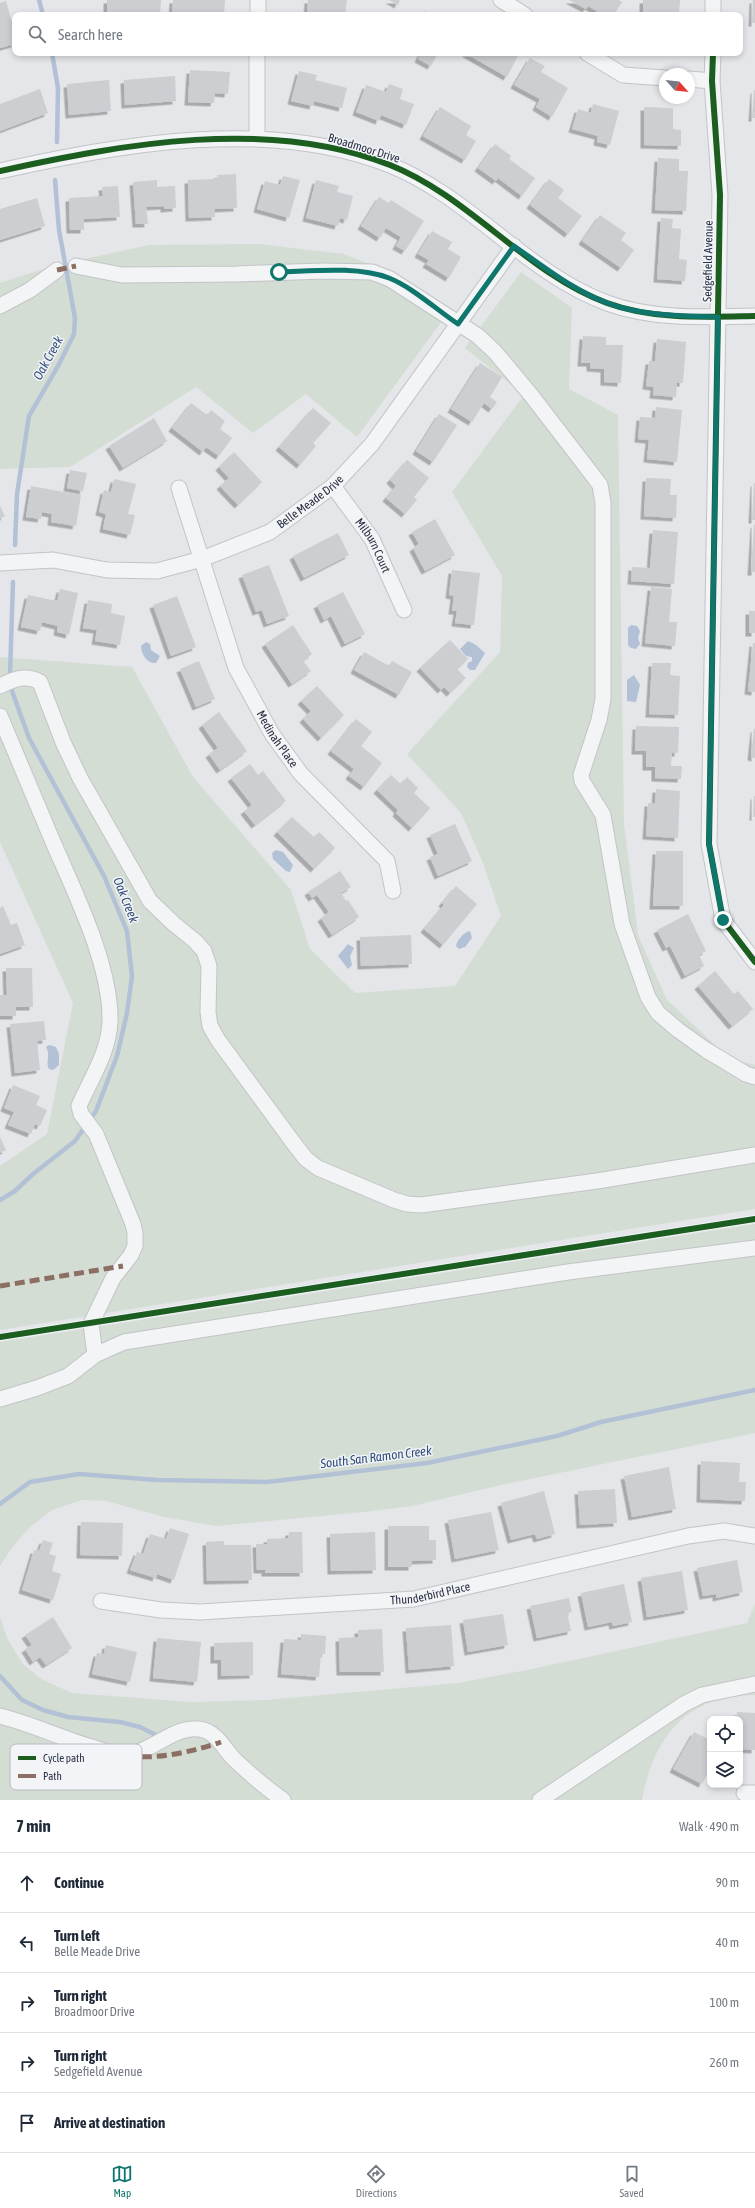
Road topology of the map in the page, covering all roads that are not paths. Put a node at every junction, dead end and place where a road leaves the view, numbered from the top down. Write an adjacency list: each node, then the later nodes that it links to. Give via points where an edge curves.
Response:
1 (258, 0): 4 (street)
2 (501, 0): 5 (street)
3 (713, 0): 6 (street)
4 (258, 12)
5 (520, 12)
6 (713, 12)
7 (258, 56): 13 (street)
8 (592, 56): 10 (street, via 623,75)
9 (712, 56): 12 (street, Sedgefield Avenue)
10 (659, 78)
11 (695, 80): 12 (street)
12 (712, 81): 20 (street, Sedgefield Avenue, via 720,195)
13 (257, 138): 14 (street, Broadmoor Drive, via 169,142 85,153); 15 (street, Broadmoor Drive, via 310,143 340,149 390,165 470,212)
14 (0, 171)
15 (514, 246): 20 (street, Broadmoor Drive, via 568,284 607,303 635,311); 21 (street, Belle Meade Drive)
16 (76, 266): 21 (street, via 122,276 372,272 390,278)
17 (57, 270): 18 (street, via 30,290)
18 (0, 306)
19 (755, 316): 20 (street, Broadmoor Drive)
20 (718, 317): 30 (street, Sedgefield Avenue, via 709,844 723,920)
21 (458, 324): 22 (street, Belle Meade Drive, via 372,444); 31 (street, via 478,336 495,352 600,486 603,503 603,699 599,720 581,774 582,781 603,815 622,924 648,997 658,1012 678,1030 706,1050)
22 (333, 486): 24 (street, Belle Meade Drive, via 270,532); 26 (street, Milburn Court, via 372,540)
23 (179, 488): 24 (street, Medinah Place)
24 (202, 559): 25 (street, Belle Meade Drive, via 156,571 107,570 54,560); 29 (street, Medinah Place, via 236,668 272,734 301,774 387,861)
25 (0, 564)
26 (404, 610)
27 (0, 686): 32 (street, via 22,677 32,677 40,682 62,742 80,778 150,901 204,951 209,966 210,1026 218,1040 295,1145 306,1159 318,1168 394,1200 421,1205 597,1181)
28 (0, 716): 34 (street, via 68,878 103,972 108,998 110,1022 104,1050 79,1106 81,1114 92,1129 135,1233 131,1255 113,1278 91,1324)
29 (393, 891)
30 (755, 962)
31 (755, 1077)
32 (755, 1155)
33 (755, 1248): 34 (street, via 568,1272 132,1341)
34 (94, 1355): 35 (street, via 68,1376 38,1388)
35 (3, 1397)
36 (755, 1536): 37 (street, Thunderbird Place, via 724,1531 688,1536 414,1599 200,1612 161,1610)
37 (101, 1601)
38 (755, 1684): 43 (street, via 702,1695 684,1704)
39 (0, 1716): 40 (street)
40 (83, 1744)
41 (142, 1750): 42 (street, via 184,1731 196,1728 205,1731 213,1735 234,1760 254,1778)
42 (283, 1800)
43 (540, 1800)

